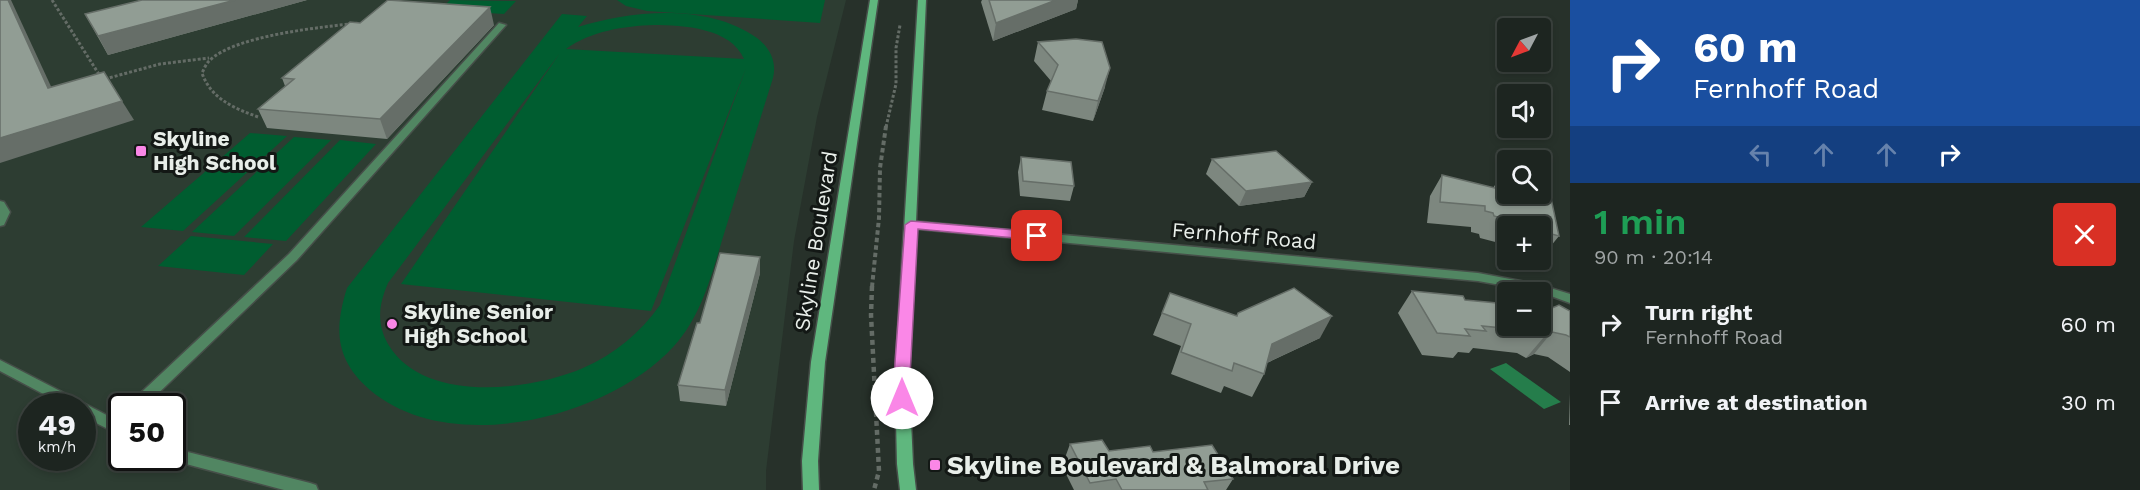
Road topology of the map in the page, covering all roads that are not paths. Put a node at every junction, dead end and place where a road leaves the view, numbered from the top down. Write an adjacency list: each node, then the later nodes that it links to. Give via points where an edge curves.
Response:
1 (874, 0): 13 (main road, Skyline Boulevard, via 818,362)
2 (922, 0): 6 (main road)
3 (502, 25): 10 (street, via 293,256)
4 (0, 204): 5 (street, via 4,212)
5 (0, 222)
6 (911, 225): 7 (street, Fernhoff Road, via 1478,277 1537,288); 14 (main road, via 902,376)
7 (1570, 299)
8 (0, 364): 9 (street)
9 (54, 393)
10 (150, 393)
11 (186, 458): 12 (street)
12 (310, 490)
13 (811, 490)
14 (908, 490)

